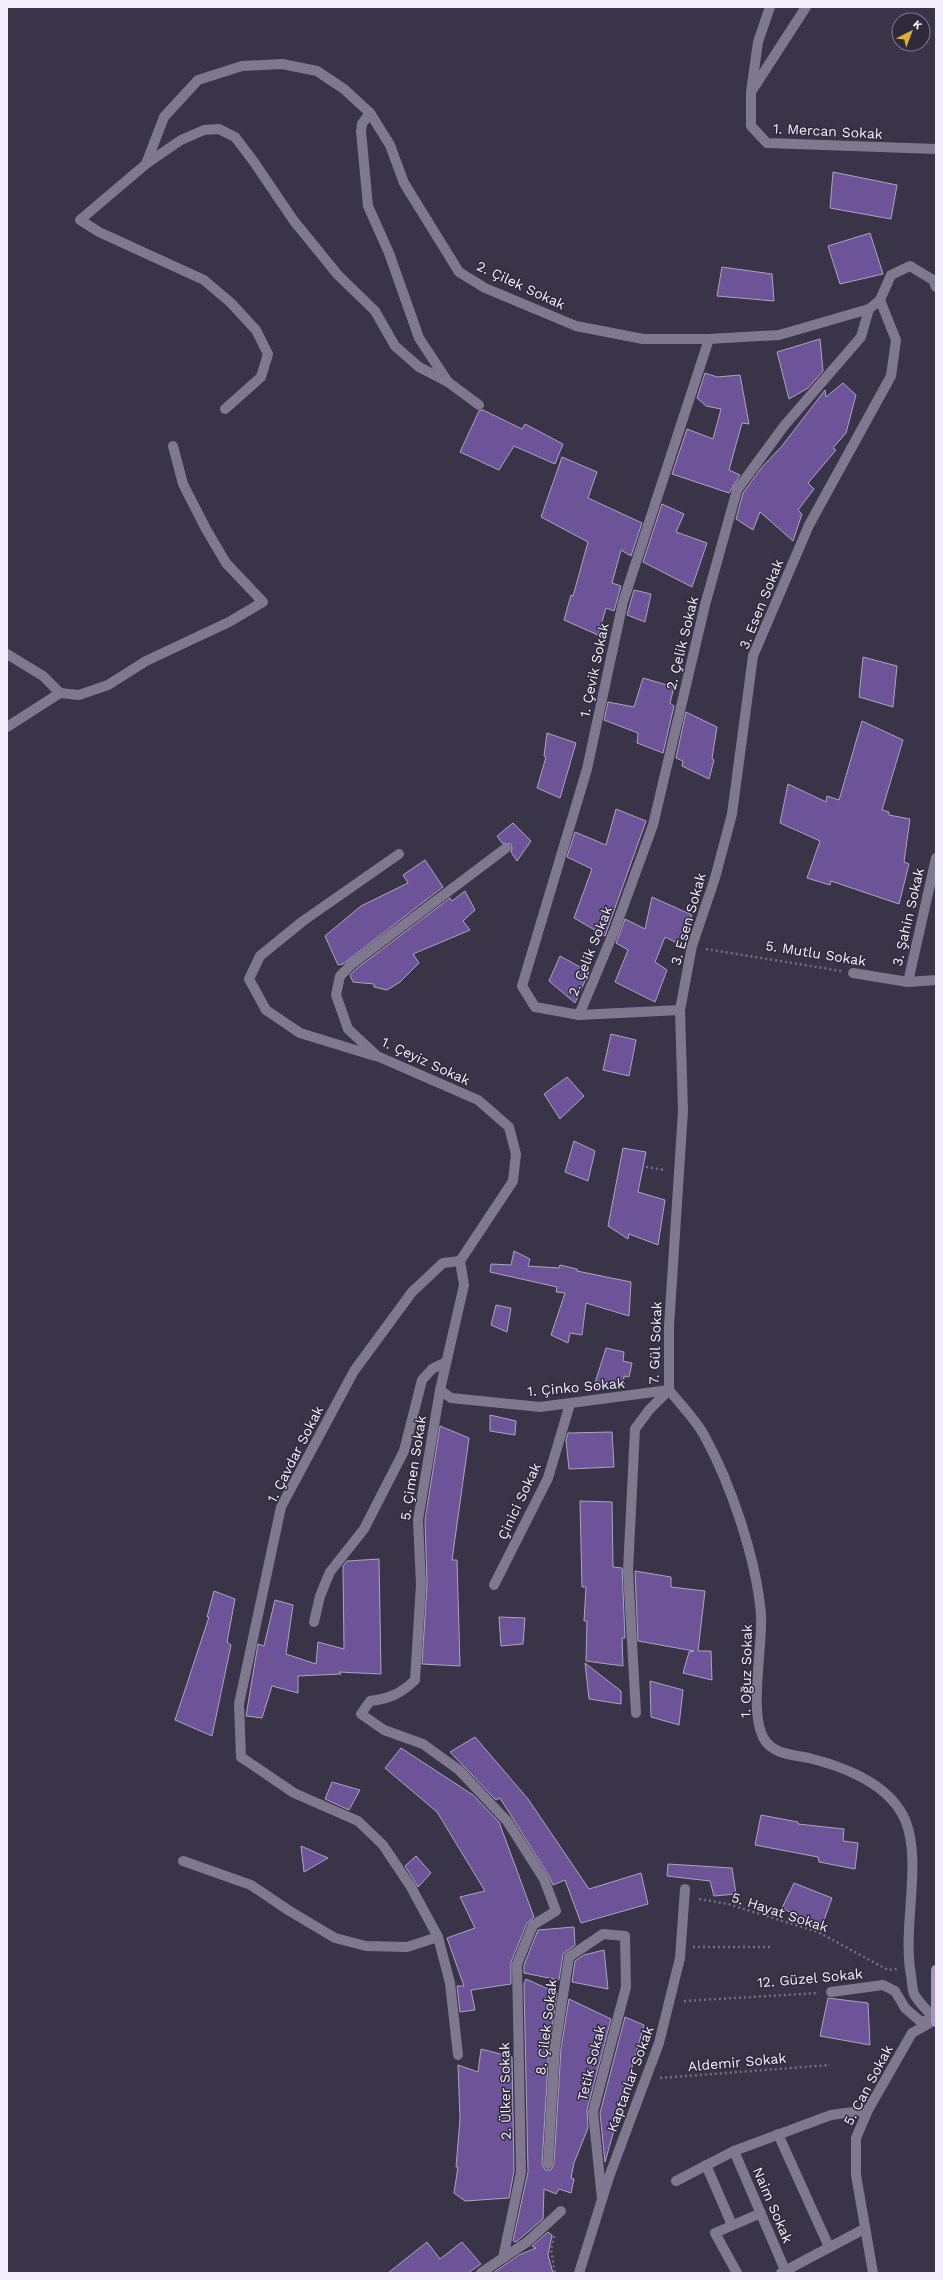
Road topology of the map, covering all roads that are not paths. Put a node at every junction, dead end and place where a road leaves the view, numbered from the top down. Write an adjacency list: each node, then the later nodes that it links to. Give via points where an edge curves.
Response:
1 (770, 7): 3 (street, 1. Mercan Sokak, via 758,42)
2 (806, 7): 3 (street)
3 (751, 92): 5 (street, 1. Mercan Sokak, via 752,126 767,143)
4 (370, 113): 6 (street, 2. Çilek Sokak, via 344,89 317,71 282,64 242,66 198,80 164,117); 10 (street, 2. Çilek Sokak, via 390,145 404,183 459,272 485,288 576,326 643,339); 11 (street, via 362,124 361,131 368,206 389,253 419,338)
5 (936, 150)
6 (146, 164): 11 (street, via 181,140 204,130 219,129 235,137 294,221 338,275 375,311 395,346 419,367); 13 (street, via 80,220 99,232 204,280 231,303 256,330 268,354 261,377)
7 (936, 287): 8 (street, 2. Çilek Sokak, via 933,280 910,266 891,275)
8 (880, 300): 9 (street, 2. Çilek Sokak); 25 (street, 3. Esen Sokak, via 896,340 891,376 809,525 753,656 732,814 715,878 692,946)
9 (869, 309): 10 (street, 2. Çilek Sokak, via 779,335); 26 (street, 2. Çelik Sokak, via 861,337 784,426 737,490 706,605 653,825)
10 (709, 339): 24 (street, 1. Çevik Sokak, via 623,602 586,769 522,986)
11 (448, 382): 12 (street)
12 (479, 405)
13 (225, 409)
14 (173, 446): 16 (street, via 183,484 206,529 226,563 263,602 229,622 146,660 108,686 80,695)
15 (7, 654): 16 (street, via 43,676)
16 (60, 693): 17 (street)
17 (7, 727)
18 (506, 848): 27 (street, 1. Çeyiz Sokak, via 352,964 340,976 336,995 348,1029)
19 (400, 854): 27 (street, via 303,921 260,956 249,979 266,1010 300,1033)
20 (936, 858): 23 (street, 3. Şahin Sokak)
21 (853, 973): 23 (street, 5. Mutlu Sokak)
22 (936, 980): 23 (street, 5. Mutlu Sokak)
23 (908, 982)
24 (535, 1007): 26 (street, 2. Çelik Sokak)
25 (680, 1010): 26 (street, 2. Çelik Sokak); 31 (street, 7. Gül Sokak, via 683,1111 669,1326)
26 (579, 1015)
27 (377, 1056): 28 (street, 1. Çeyiz Sokak, via 478,1100 510,1127 516,1154 513,1181)
28 (460, 1261): 29 (street, 5. Çimen Sokak, via 464,1285); 40 (street, 1. Çavdar Sokak, via 443,1262 412,1292 354,1371 281,1507 239,1704 241,1757 294,1793 358,1821 383,1845 411,1887)
29 (446, 1362): 30 (street, 5. Çimen Sokak); 34 (street, via 432,1369 422,1380 404,1451 364,1529 330,1572 320,1596)
30 (440, 1390): 32 (street, 1. Çinko Sokak, via 452,1398 492,1404 540,1407); 38 (street, 5. Çimen Sokak, via 418,1520 421,1584 415,1680 403,1692 370,1702 360,1714 384,1730 423,1744 459,1770 506,1821 544,1879)
31 (669, 1390): 32 (street, 1. Çinko Sokak); 35 (street, 7. Gül Sokak, via 635,1429 628,1571); 43 (street, 1. Oğuz Sokak, via 703,1434 731,1496 752,1560 761,1614 757,1717 763,1738 780,1753 809,1758 850,1771 875,1785 894,1804 905,1820 912,1843 908,1958 914,1994)
32 (570, 1404): 33 (street, Çinici Sokak, via 548,1478)
33 (494, 1585)
34 (314, 1622)
35 (636, 1713)
36 (183, 1861): 40 (street, via 251,1885 335,1938 366,1946 407,1947)
37 (684, 1893): 51 (street, Kaptanlar Sokak, via 681,1947 659,2043)
38 (556, 1911): 57 (street, 2. Ülker Sokak, via 533,1925 517,1964 521,2172)
39 (625, 1936): 48 (street, 8. Çilek Sokak, via 603,1934 569,1957 555,2048); 51 (street, Tetik Sokak, via 626,1987 593,2112)
40 (438, 1937): 44 (street, via 450,1983)
41 (936, 1970): 43 (main road)
42 (831, 1992): 43 (street, 12. Güzel Sokak, via 883,1985 895,1991 904,2008 920,2022)
43 (936, 2021): 45 (street, 5. Can Sokak, via 912,2033)
44 (458, 2056)
45 (868, 2110): 46 (street, via 831,2114); 55 (street, 5. Can Sokak, via 856,2138 856,2175)
46 (778, 2134): 47 (street); 56 (street)
47 (734, 2150): 49 (street); 53 (street, Naim Sokak)
48 (548, 2164)
49 (706, 2165): 50 (street); 54 (street)
50 (676, 2181)
51 (602, 2199): 60 (street, Kaptanlar Sokak)
52 (561, 2211): 57 (street, via 527,2242)
53 (761, 2213): 54 (street); 58 (street, Naim Sokak)
54 (732, 2225): 61 (street, via 715,2233)
55 (864, 2229): 56 (street); 62 (street, 5. Can Sokak)
56 (828, 2247): 58 (street)
57 (502, 2258): 59 (street)
58 (783, 2272)
59 (481, 2273)
60 (579, 2273)
61 (737, 2273)
62 (873, 2273)

